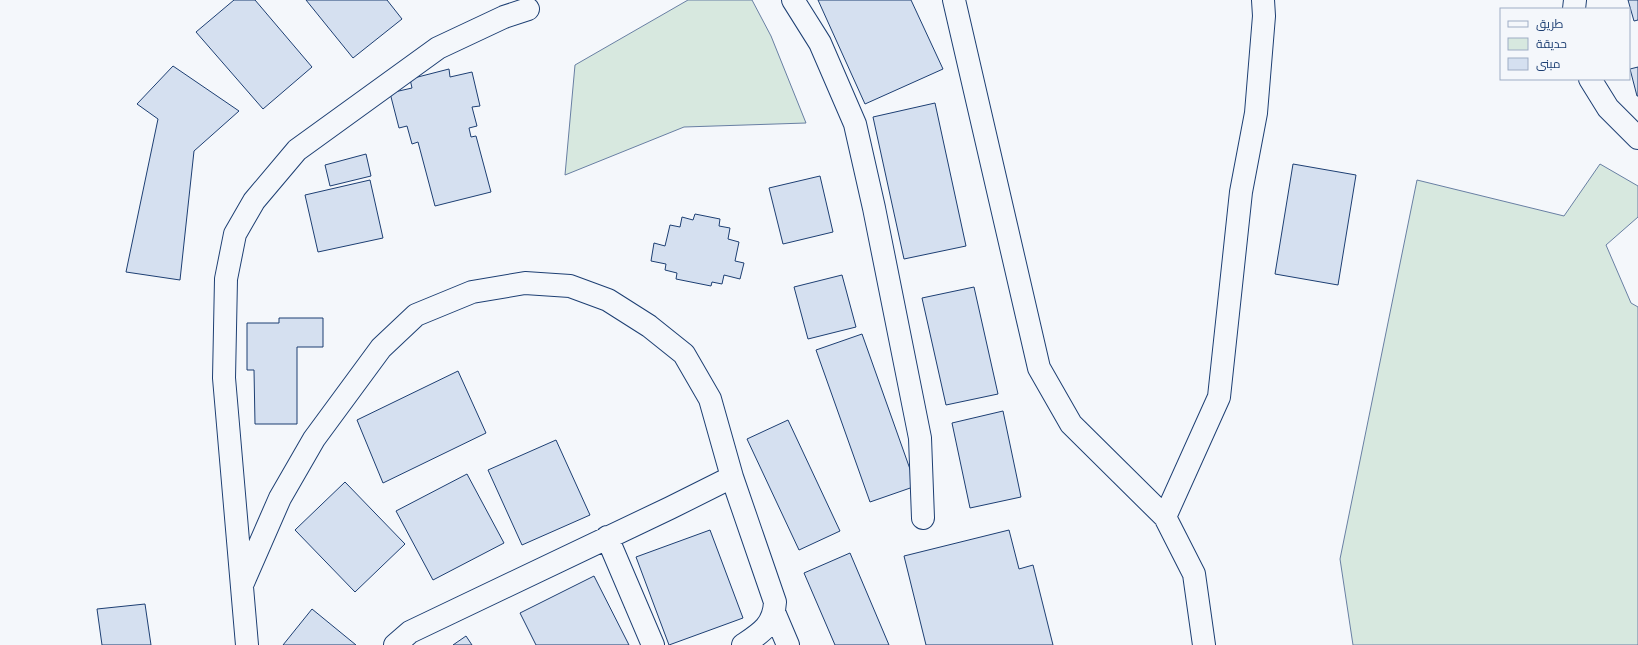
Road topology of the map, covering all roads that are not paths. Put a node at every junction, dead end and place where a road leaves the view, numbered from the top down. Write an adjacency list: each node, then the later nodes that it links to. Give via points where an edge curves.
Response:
1 (793, 0): 9 (street, via 820,43 855,124 920,438)
2 (954, 0): 8 (street, via 1039,368 1071,424)
3 (1263, 0): 8 (street, via 1256,113 1241,192 1219,397)
4 (528, 9): 11 (street, via 504,17 438,48 297,150 254,201 235,234 226,279 224,378)
5 (1591, 80): 6 (street, via 1608,108)
6 (1638, 138)
7 (732, 477): 10 (street); 11 (street, via 710,399 684,354 649,326 608,300 570,286 525,283 472,292 416,315 381,348 314,439 280,498); 12 (street, via 772,592)
8 (1165, 517): 18 (street, via 1194,574)
9 (923, 518)
10 (607, 537): 14 (street, via 410,632); 15 (street)
11 (242, 585): 13 (street)
12 (774, 612): 16 (street, via 768,626); 17 (street)
13 (248, 645)
14 (395, 645)
15 (653, 645)
16 (743, 645)
17 (788, 645)
18 (1204, 645)

